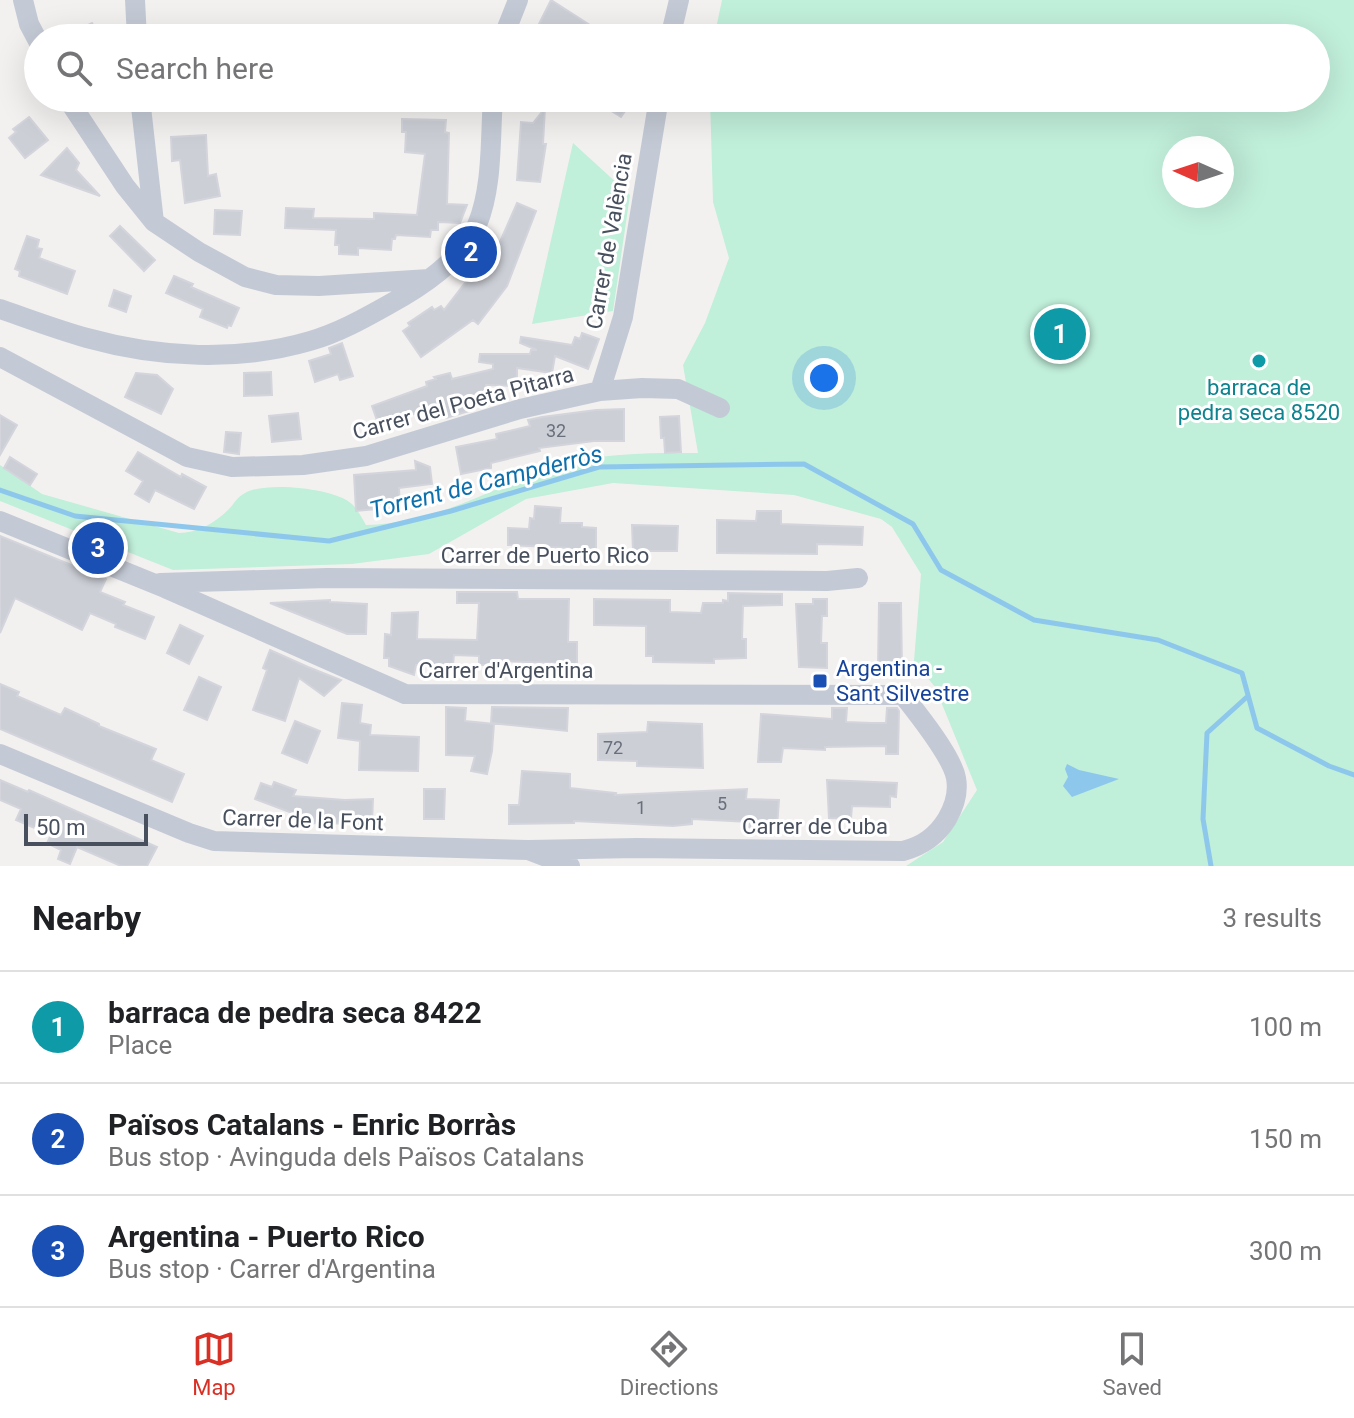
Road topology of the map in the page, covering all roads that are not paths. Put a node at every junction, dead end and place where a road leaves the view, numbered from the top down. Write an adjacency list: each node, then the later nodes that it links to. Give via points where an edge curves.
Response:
1 (23, 0): 5 (street)
2 (135, 0): 6 (street)
3 (518, 0): 7 (street)
4 (679, 0): 8 (street)
5 (29, 24)
6 (136, 24)
7 (509, 24)
8 (673, 24)
9 (76, 112): 13 (street)
10 (142, 112): 13 (street)
11 (492, 112): 14 (street, via 477,224 463,247)
12 (657, 112): 17 (street, Carrer de València, via 623,317)
13 (154, 222): 14 (street, via 245,277 276,285)
14 (429, 279): 15 (street, via 353,324 311,341 261,352 148,350 87,338)
15 (0, 309)
16 (0, 357): 17 (street, Carrer del Poeta Pitarra, via 187,457 232,467 366,456 520,409)
17 (600, 391): 18 (street, Carrer del Poeta Pitarra, via 678,389)
18 (720, 408)
19 (0, 521): 21 (street, Carrer d'Argentina)
20 (858, 578): 22 (street, Carrer de Puerto Rico, via 327,578)
21 (152, 583): 22 (street, Carrer de Puerto Rico); 23 (street, Carrer d'Argentina)
22 (231, 583): 23 (street)
23 (209, 608): 24 (street, Carrer d'Argentina, via 405,694)
24 (903, 695): 26 (street, Carrer de Cuba, via 943,752 957,787 955,805 944,824 915,848)
25 (0, 754): 26 (street, Carrer de la Font, via 214,841)
26 (528, 850): 27 (street, Carrer de la Font)
27 (570, 866)

